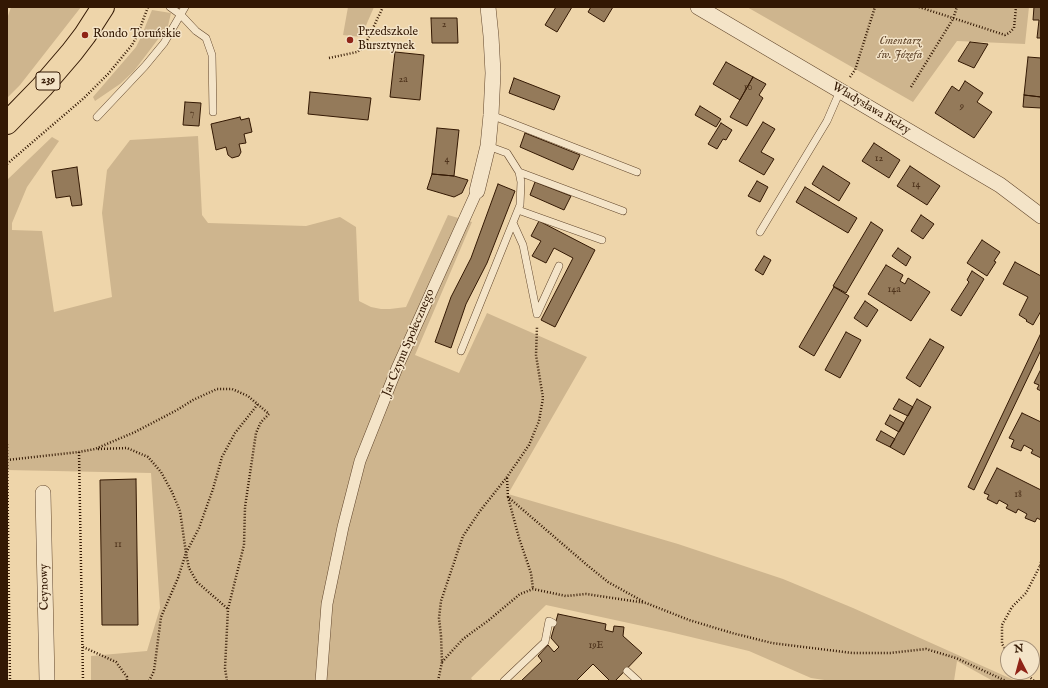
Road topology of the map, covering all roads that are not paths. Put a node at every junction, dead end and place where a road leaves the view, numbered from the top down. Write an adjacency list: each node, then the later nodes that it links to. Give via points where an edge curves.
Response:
1 (103, 7): 11 (main road, 239, via 72,52 42,88)
2 (170, 7): 6 (lane)
3 (185, 7): 6 (lane)
4 (488, 7): 9 (street, Jar Czynu Społecznego, via 493,73)
5 (698, 7): 7 (street, Władysława Bełzy)
6 (181, 15): 8 (lane, via 206,38 212,55); 10 (lane, via 145,66)
7 (840, 91): 18 (street, Władysława Bełzy, via 1000,185); 20 (lane, via 827,121)
8 (213, 112)
9 (492, 115): 12 (street, Jar Czynu Społecznego); 14 (lane)
10 (96, 117)
11 (7, 123)
12 (488, 146): 13 (lane, via 507,153); 15 (street, Jar Czynu Społecznego)
13 (519, 172): 16 (lane); 17 (lane)
14 (637, 172)
15 (477, 191): 28 (street, Jar Czynu Społecznego, via 397,368 360,461 327,604)
16 (518, 210): 19 (lane); 21 (lane)
17 (623, 212)
18 (1041, 216)
19 (513, 223): 22 (lane, via 523,245 537,314); 23 (lane)
20 (760, 232)
21 (602, 240)
22 (559, 266)
23 (461, 351)
24 (43, 493): 27 (street, Ceynowy)
25 (553, 623): 29 (lane, via 548,621 545,642)
26 (627, 671): 30 (lane)
27 (47, 681)
28 (321, 681)
29 (504, 681)
30 (638, 681)

